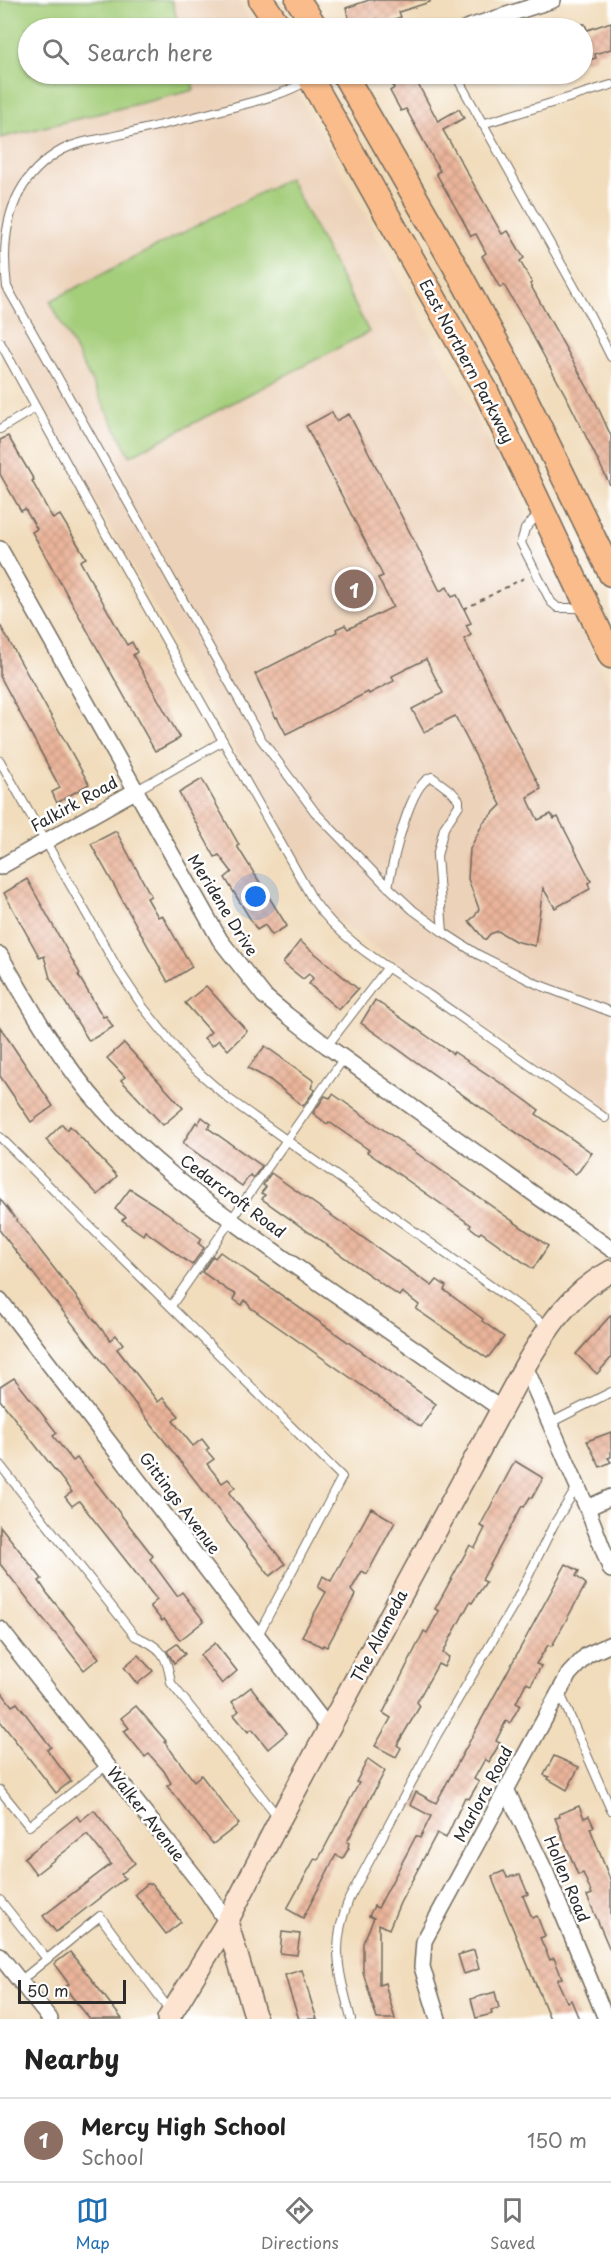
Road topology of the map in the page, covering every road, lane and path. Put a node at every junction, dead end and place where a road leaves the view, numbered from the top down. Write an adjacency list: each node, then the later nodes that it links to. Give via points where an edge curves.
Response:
1 (261, 0): 4 (main road)
2 (298, 0): 5 (main road)
3 (554, 0): 6 (street)
4 (273, 18)
5 (310, 18)
6 (497, 18)
7 (298, 84): 29 (lane, via 287,92 87,141 61,151 24,182 14,199 2,233 3,271 16,306 261,739 315,812)
8 (314, 84): 17 (main road, East Northern Parkway, via 485,389)
9 (350, 84): 19 (main road, East Northern Parkway, via 450,256)
10 (460, 84): 12 (lane)
11 (611, 85): 12 (lane)
12 (482, 124): 14 (lane)
13 (0, 342): 15 (lane)
14 (611, 357)
15 (35, 408): 16 (lane); 24 (lane)
16 (0, 429)
17 (542, 510): 22 (main road, East Northern Parkway); 22 (lane, via 525,529 521,543 551,602 558,608 580,607)
18 (0, 549): 26 (street, Meridene Drive)
19 (611, 574)
20 (529, 575): 21 (path)
21 (464, 609)
22 (590, 612): 23 (main road, East Northern Parkway)
23 (611, 656)
24 (223, 741): 26 (lane); 32 (lane, via 324,916)
25 (0, 761): 27 (lane)
26 (135, 791): 27 (street, Falkirk Road); 34 (street, Meridene Drive, via 220,940 246,975 264,996)
27 (45, 841): 28 (street, Falkirk Road); 38 (lane, via 119,971 172,1046 229,1099)
28 (0, 867)
29 (388, 887): 30 (lane); 30 (lane, via 405,817 424,781 432,777 459,800 444,828 437,856)
30 (443, 932): 33 (lane, via 528,980)
31 (0, 955): 39 (street, Cedarcroft Road, via 65,1063 102,1108 158,1162)
32 (388, 967): 34 (lane); 36 (lane)
33 (611, 1012)
34 (327, 1046): 35 (street, Meridene Drive)
35 (344, 1058): 38 (lane); 40 (street, Meridene Drive)
36 (605, 1118)
37 (0, 1137): 43 (lane)
38 (288, 1140): 39 (lane); 44 (lane)
39 (231, 1220): 43 (lane); 47 (street, Cedarcroft Road)
40 (611, 1249)
41 (611, 1271): 44 (street, The Alameda, via 578,1294)
42 (0, 1300): 55 (street, Gittings Avenue)
43 (171, 1306): 55 (lane, via 342,1477)
44 (548, 1327): 45 (street, The Alameda)
45 (525, 1366): 47 (street, The Alameda); 48 (street)
46 (611, 1392): 48 (lane)
47 (501, 1409): 58 (street, The Alameda)
48 (550, 1424): 50 (street)
49 (0, 1465): 63 (lane, via 135,1636 153,1643 168,1663 171,1683)
50 (577, 1486): 52 (street); 73 (lane, via 349,1899 337,1949)
51 (611, 1497): 52 (street)
52 (587, 1508): 53 (street)
53 (611, 1570)
54 (0, 1629): 59 (street, Walker Avenue)
55 (258, 1635): 58 (street, Gittings Avenue)
56 (611, 1644): 57 (street, Marlora Road, via 575,1665)
57 (559, 1691): 60 (street, Marlora Road); 62 (lane)
58 (329, 1729): 63 (street, The Alameda)
59 (107, 1765): 61 (lane, via 29,1826); 66 (street, Walker Avenue)
60 (506, 1789): 74 (street, Marlora Road, via 424,1941 421,1957); 75 (street, Hollen Road, via 546,1873)
61 (0, 1790)
62 (611, 1810)
63 (280, 1819): 66 (street, The Alameda)
64 (0, 1900): 65 (lane)
65 (3, 1911): 68 (lane)
66 (227, 1922): 70 (street, The Alameda); 72 (street, Walker Avenue)
67 (0, 1956): 69 (street)
68 (47, 1959): 69 (lane); 70 (lane, via 100,1916)
69 (20, 1982): 71 (street)
70 (170, 2016)
71 (50, 2019)
72 (256, 2019)
73 (351, 2019)
74 (438, 2019)
75 (606, 2019)

